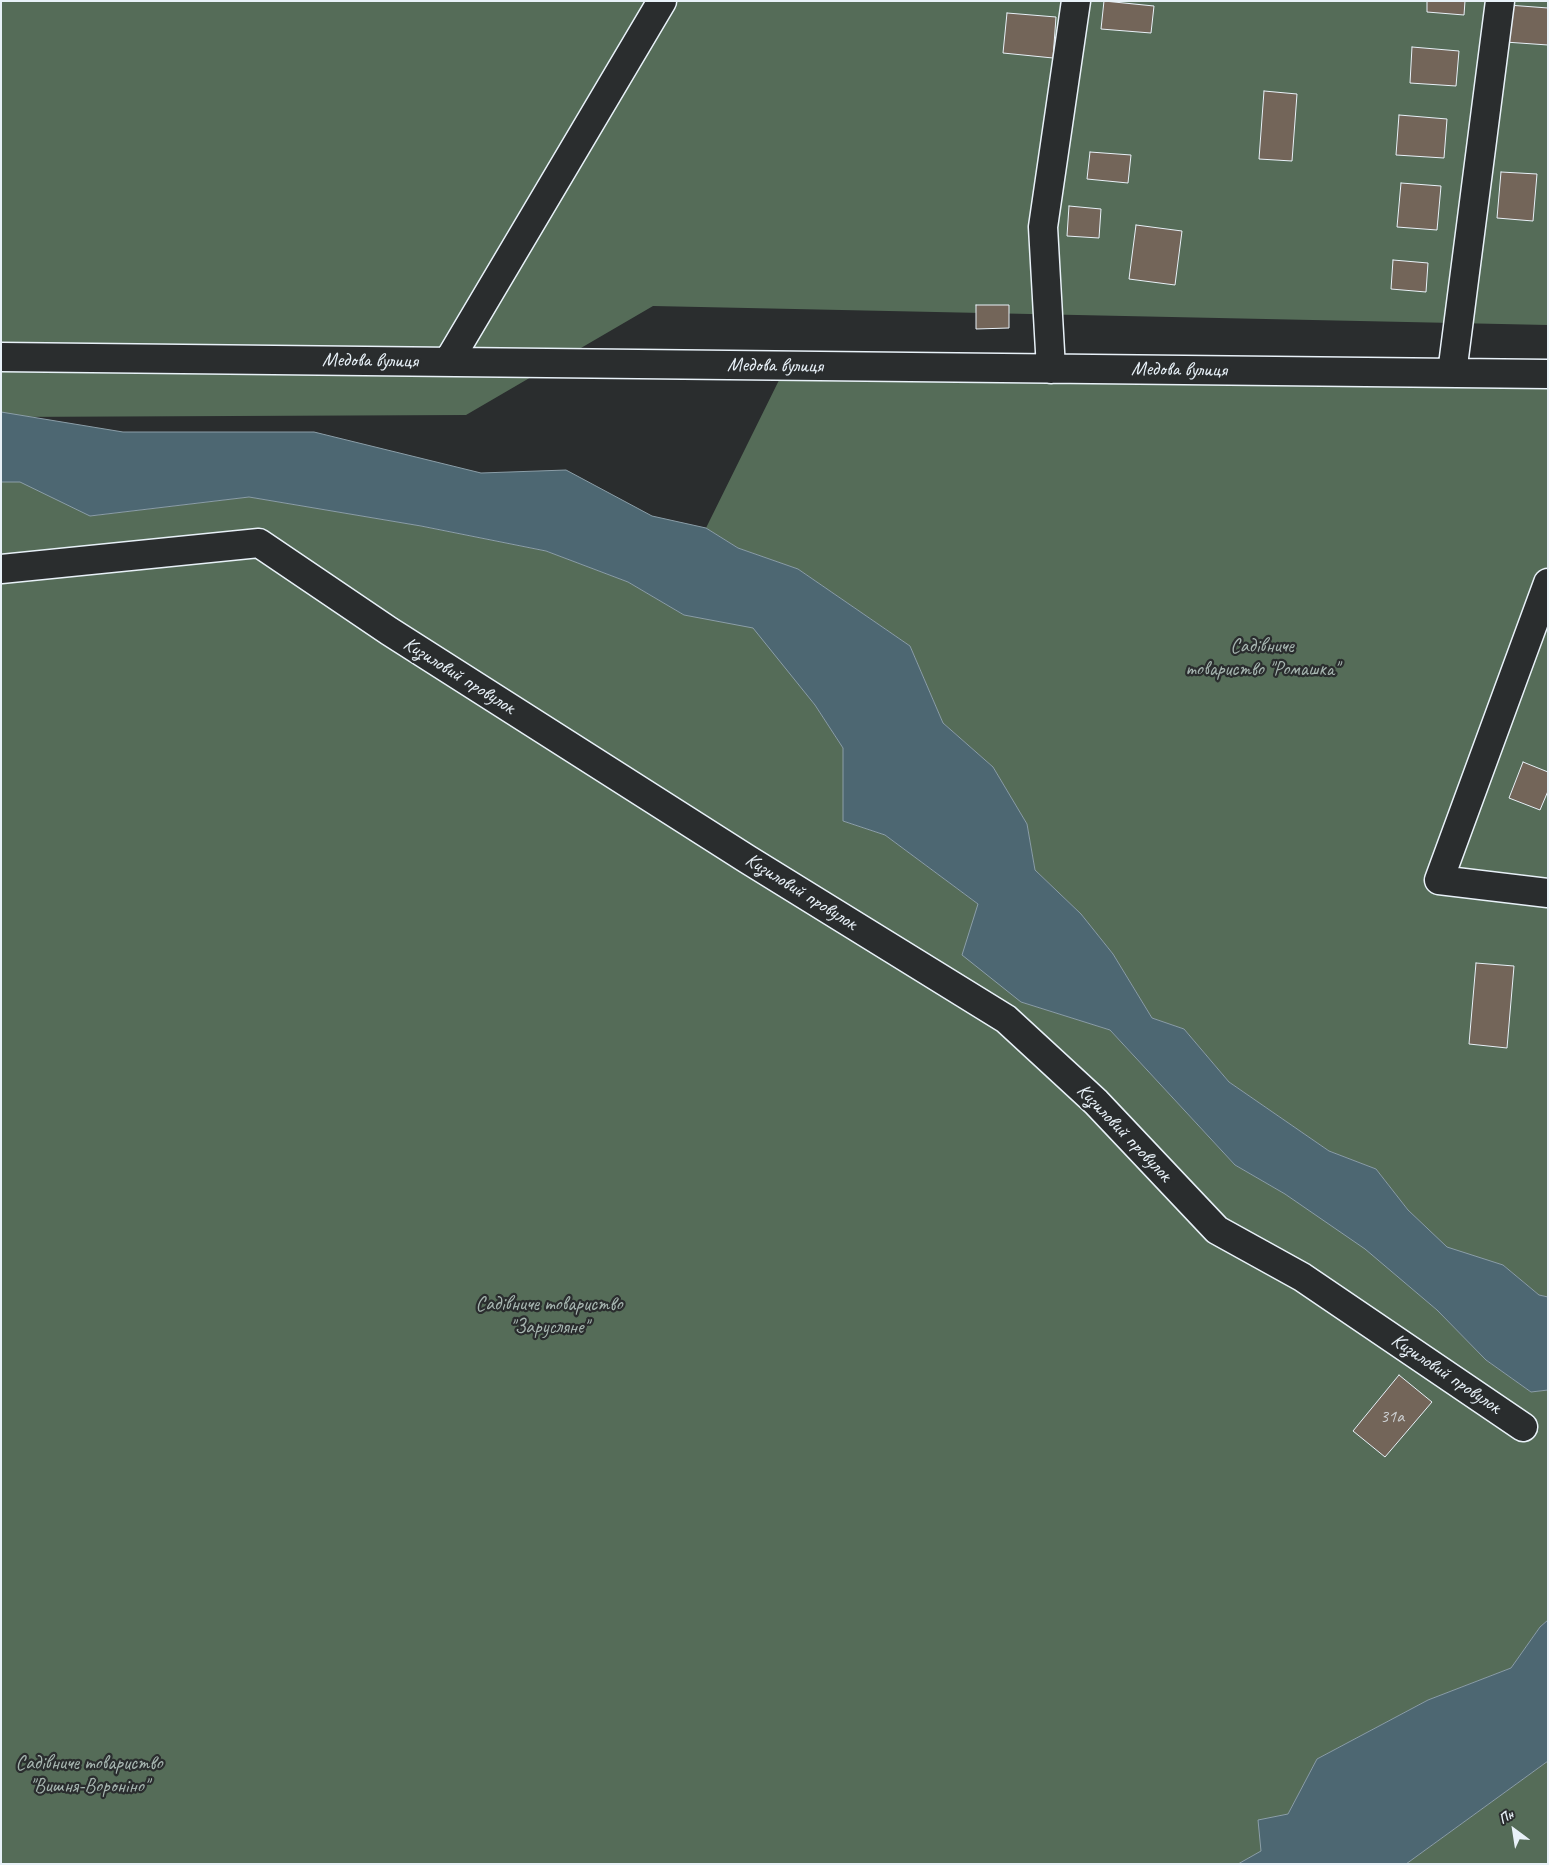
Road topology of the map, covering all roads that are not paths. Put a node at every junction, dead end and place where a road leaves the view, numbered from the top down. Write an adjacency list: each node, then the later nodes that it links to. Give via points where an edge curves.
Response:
1 (662, 1): 5 (street)
2 (1076, 1): 6 (street, via 1043,228)
3 (1500, 1): 7 (street)
4 (1, 357): 5 (street, Медова вулиця)
5 (448, 362): 6 (street, Медова вулиця)
6 (1051, 369): 7 (street, Медова вулиця)
7 (1452, 373): 8 (street, Медова вулиця)
8 (1548, 374)
9 (1, 569): 12 (street, Кизиловий провулок, via 259,543 397,636 1006,1019 1096,1102 1217,1230 1302,1277)
10 (1548, 583): 11 (street, via 1439,880)
11 (1548, 893)
12 (1523, 1427)

